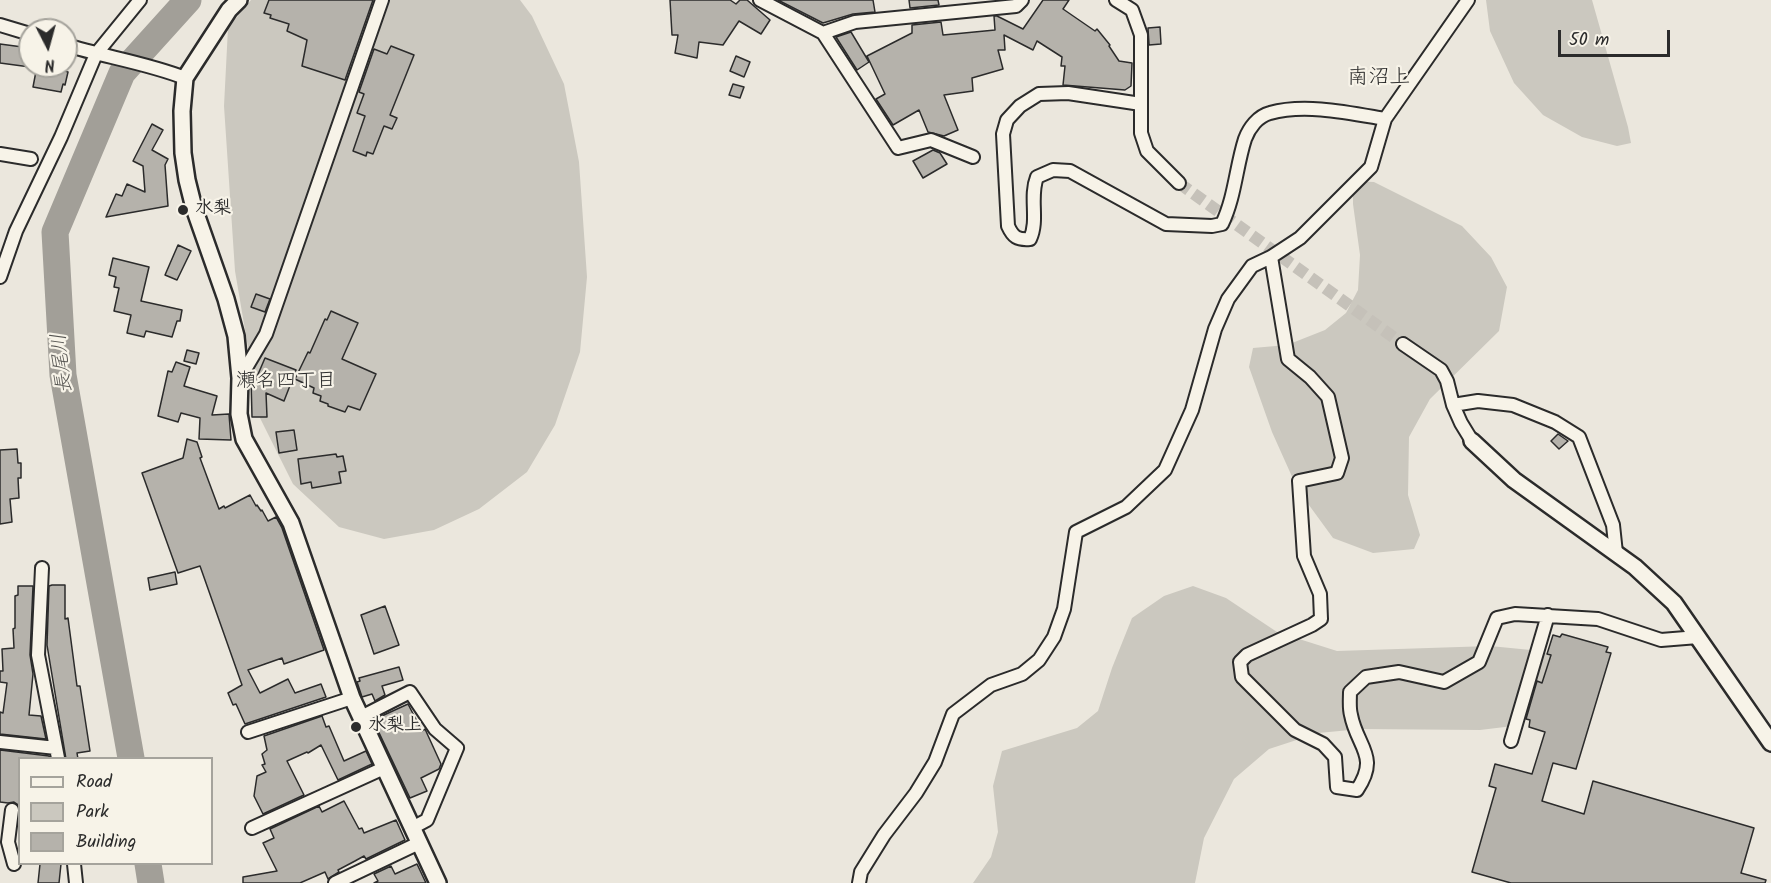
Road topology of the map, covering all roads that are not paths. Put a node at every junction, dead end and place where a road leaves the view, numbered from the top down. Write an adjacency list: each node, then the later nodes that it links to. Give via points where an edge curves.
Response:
1 (140, 0): 12 (street)
2 (239, 0): 13 (street)
3 (382, 0): 23 (street, via 266,334)
4 (760, 0): 10 (street)
5 (1022, 0): 10 (street, via 1016,6 855,21)
6 (1116, 0): 14 (street, via 1132,10 1141,35)
7 (1468, 0): 15 (street)
8 (0, 25): 9 (street)
9 (18, 30)
10 (823, 33): 17 (street, via 898,148 932,140)
11 (78, 49): 12 (street)
12 (96, 54): 13 (street); 21 (street, via 16,231)
13 (185, 78): 23 (street, via 183,143 187,180 236,336)
14 (1141, 104): 15 (street, via 1068,93 1039,94 1020,106 1007,120 1003,134 1008,226 1013,236 1030,239 1034,231 1036,177 1053,170 1070,171 1166,224 1222,224 1246,138 1253,124 1268,113 1336,110); 19 (street, via 1141,133 1147,151)
15 (1385, 119): 20 (street, via 1371,167 1300,238)
16 (0, 154): 18 (street)
17 (973, 157)
18 (31, 159)
19 (1179, 183)
20 (1271, 257): 28 (street, via 1287,359 1328,397 1342,458 1337,472 1299,481 1304,556 1320,594 1321,619 1247,655 1240,662 1242,677 1295,730 1323,744 1335,757 1337,787 1357,789 1366,776 1367,757 1351,716 1350,692 1366,677 1399,672 1444,682 1479,662 1497,618); 46 (street, via 1252,266 1228,298 1192,411 1165,470 1126,507 1076,532 1064,609 1054,637 1039,660 1022,674 991,685 953,714 936,762 884,835 861,872)
21 (0, 277)
22 (1403, 344): 24 (street, via 1441,370 1448,381)
23 (240, 378): 30 (street, via 239,414 244,439 291,523)
24 (1453, 405): 25 (street); 26 (street, via 1478,401 1513,405 1555,422 1579,437 1613,525)
25 (1472, 441): 26 (street, via 1514,480)
26 (1616, 554): 29 (street, via 1674,603)
27 (42, 568): 36 (street, via 38,656)
28 (1548, 615): 29 (street, via 1598,619 1661,640); 33 (street)
29 (1698, 637): 35 (street)
30 (351, 698): 31 (street); 32 (street)
31 (361, 717): 37 (street); 40 (street, via 410,692 435,729 457,748 427,820)
32 (248, 732)
33 (1511, 741)
34 (0, 742): 36 (street)
35 (1771, 743)
36 (57, 753)
37 (384, 768): 39 (street); 40 (street)
38 (10, 809): 41 (street, via 8,842)
39 (252, 828)
40 (416, 836): 44 (street); 45 (street)
41 (14, 864)
42 (74, 865): 43 (street)
43 (76, 883)
44 (335, 883)
45 (438, 883)
46 (859, 883)

